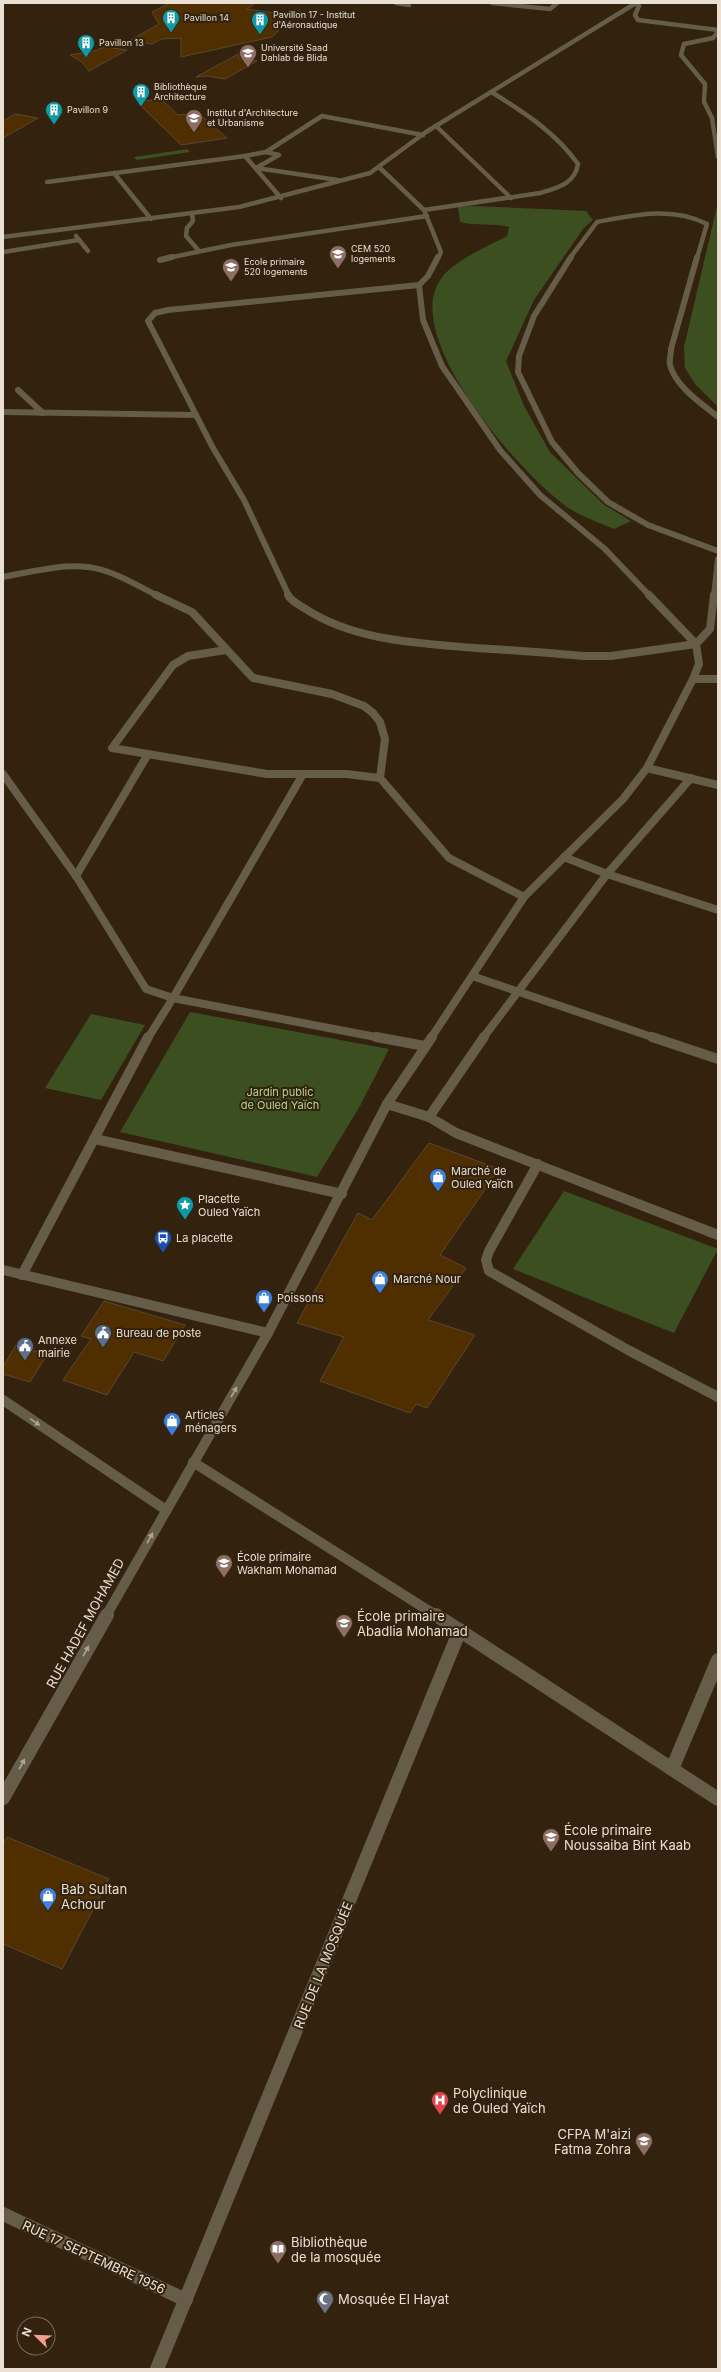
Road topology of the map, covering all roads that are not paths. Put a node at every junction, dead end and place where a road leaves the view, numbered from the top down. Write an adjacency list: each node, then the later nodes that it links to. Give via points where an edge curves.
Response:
1 (396, 3): 5 (street)
2 (492, 3): 3 (street, via 550,9)
3 (557, 3)
4 (636, 3): 6 (street, via 639,6 635,15 638,20); 7 (street)
5 (409, 5)
6 (718, 31): 12 (street, via 713,38 684,44 681,55 706,84 704,102 712,118)
7 (493, 93): 8 (street); 19 (street, via 523,111 571,152 578,164 576,175 569,182)
8 (436, 126): 9 (street); 19 (street)
9 (423, 135): 10 (street, via 322,116); 14 (street)
10 (266, 152): 11 (street); 13 (street, via 279,155)
11 (245, 156): 13 (street); 15 (street)
12 (718, 157)
13 (256, 168): 16 (street); 18 (street)
14 (380, 168): 16 (street); 20 (street)
15 (114, 173): 17 (street); 23 (street)
16 (342, 180): 18 (street)
17 (47, 182)
18 (281, 198): 21 (street, via 239,208)
19 (511, 198): 20 (street)
20 (424, 210): 22 (street)
21 (192, 214): 23 (street); 28 (street, via 193,221 187,228 186,236)
22 (427, 216): 28 (street); 31 (street, via 442,252 428,276)
23 (151, 219): 24 (street)
24 (70, 228): 25 (street); 26 (street)
25 (3, 237)
26 (79, 240): 27 (street); 29 (street)
27 (88, 251)
28 (199, 251): 30 (street)
29 (3, 252)
30 (160, 260)
31 (419, 285): 35 (street, via 155,313 148,321); 40 (street, via 423,320 442,366 500,450 540,494 605,549)
32 (18, 390): 34 (street)
33 (3, 412): 34 (street)
34 (43, 412): 35 (street)
35 (196, 415): 40 (street, via 244,500 290,599 303,609 341,628 371,636 412,642 584,656 611,656)
36 (718, 417): 37 (street, via 681,382 670,365 671,349 707,224 698,218 676,213 598,222 542,302 517,361 518,372 552,442 578,473 608,502 648,525)
37 (718, 551)
38 (718, 559): 40 (street, via 710,628)
39 (3, 577): 41 (street, via 62,566 89,567 111,573 192,612 225,645)
40 (696, 644): 42 (street, RUE HADEF MOHAMED, via 699,664)
41 (226, 650): 44 (street, via 188,656 173,665 112,748); 48 (street, via 253,678 332,694 364,706 373,713 380,722 385,740)
42 (693, 679): 43 (street); 45 (street, RUE HADEF MOHAMED)
43 (718, 679)
44 (148, 754): 47 (street, via 267,774); 53 (street)
45 (648, 768): 49 (street); 51 (street, RUE HADEF MOHAMED, via 623,799)
46 (3, 774): 53 (street)
47 (303, 774): 48 (street, via 346,774); 58 (street)
48 (380, 778): 54 (street, via 449,858)
49 (691, 778): 50 (street); 52 (street)
50 (718, 785)
51 (564, 857): 52 (street); 54 (street, RUE HADEF MOHAMED)
52 (607, 874): 55 (street); 57 (street)
53 (76, 876): 58 (street, via 146,989)
54 (524, 897): 56 (street, RUE HADEF MOHAMED)
55 (718, 910)
56 (472, 976): 57 (street); 59 (street, RUE HADEF MOHAMED)
57 (519, 992): 60 (street); 62 (street, via 465,1062)
58 (173, 998): 59 (street); 63 (street, via 156,1020)
59 (425, 1046): 61 (street, RUE HADEF MOHAMED)
60 (718, 1059)
61 (388, 1104): 62 (street); 65 (street, RUE HADEF MOHAMED)
62 (429, 1117): 64 (street, via 456,1133)
63 (95, 1139): 65 (street); 68 (street)
64 (538, 1164): 66 (street); 70 (street, via 488,1251 488,1271 628,1350)
65 (342, 1194): 69 (street, RUE HADEF MOHAMED)
66 (718, 1235)
67 (3, 1270): 68 (street)
68 (22, 1274): 69 (street)
69 (268, 1333): 72 (street, RUE HADEF MOHAMED, one-way to 69)
70 (718, 1397)
71 (3, 1400): 73 (street, one-way to 73)
72 (193, 1462): 73 (street, RUE HADEF MOHAMED); 74 (street)
73 (166, 1510): 77 (street, RUE HADEF MOHAMED, one-way to 73)
74 (460, 1630): 76 (street); 80 (street, RUE DE LA MOSQUÉE)
75 (718, 1660): 76 (street)
76 (672, 1769): 78 (street)
77 (3, 1798)
78 (718, 1799)
79 (3, 2214): 80 (street, RUE 17 SEPTEMBRE 1956)
80 (186, 2300): 81 (street)
81 (157, 2369)

